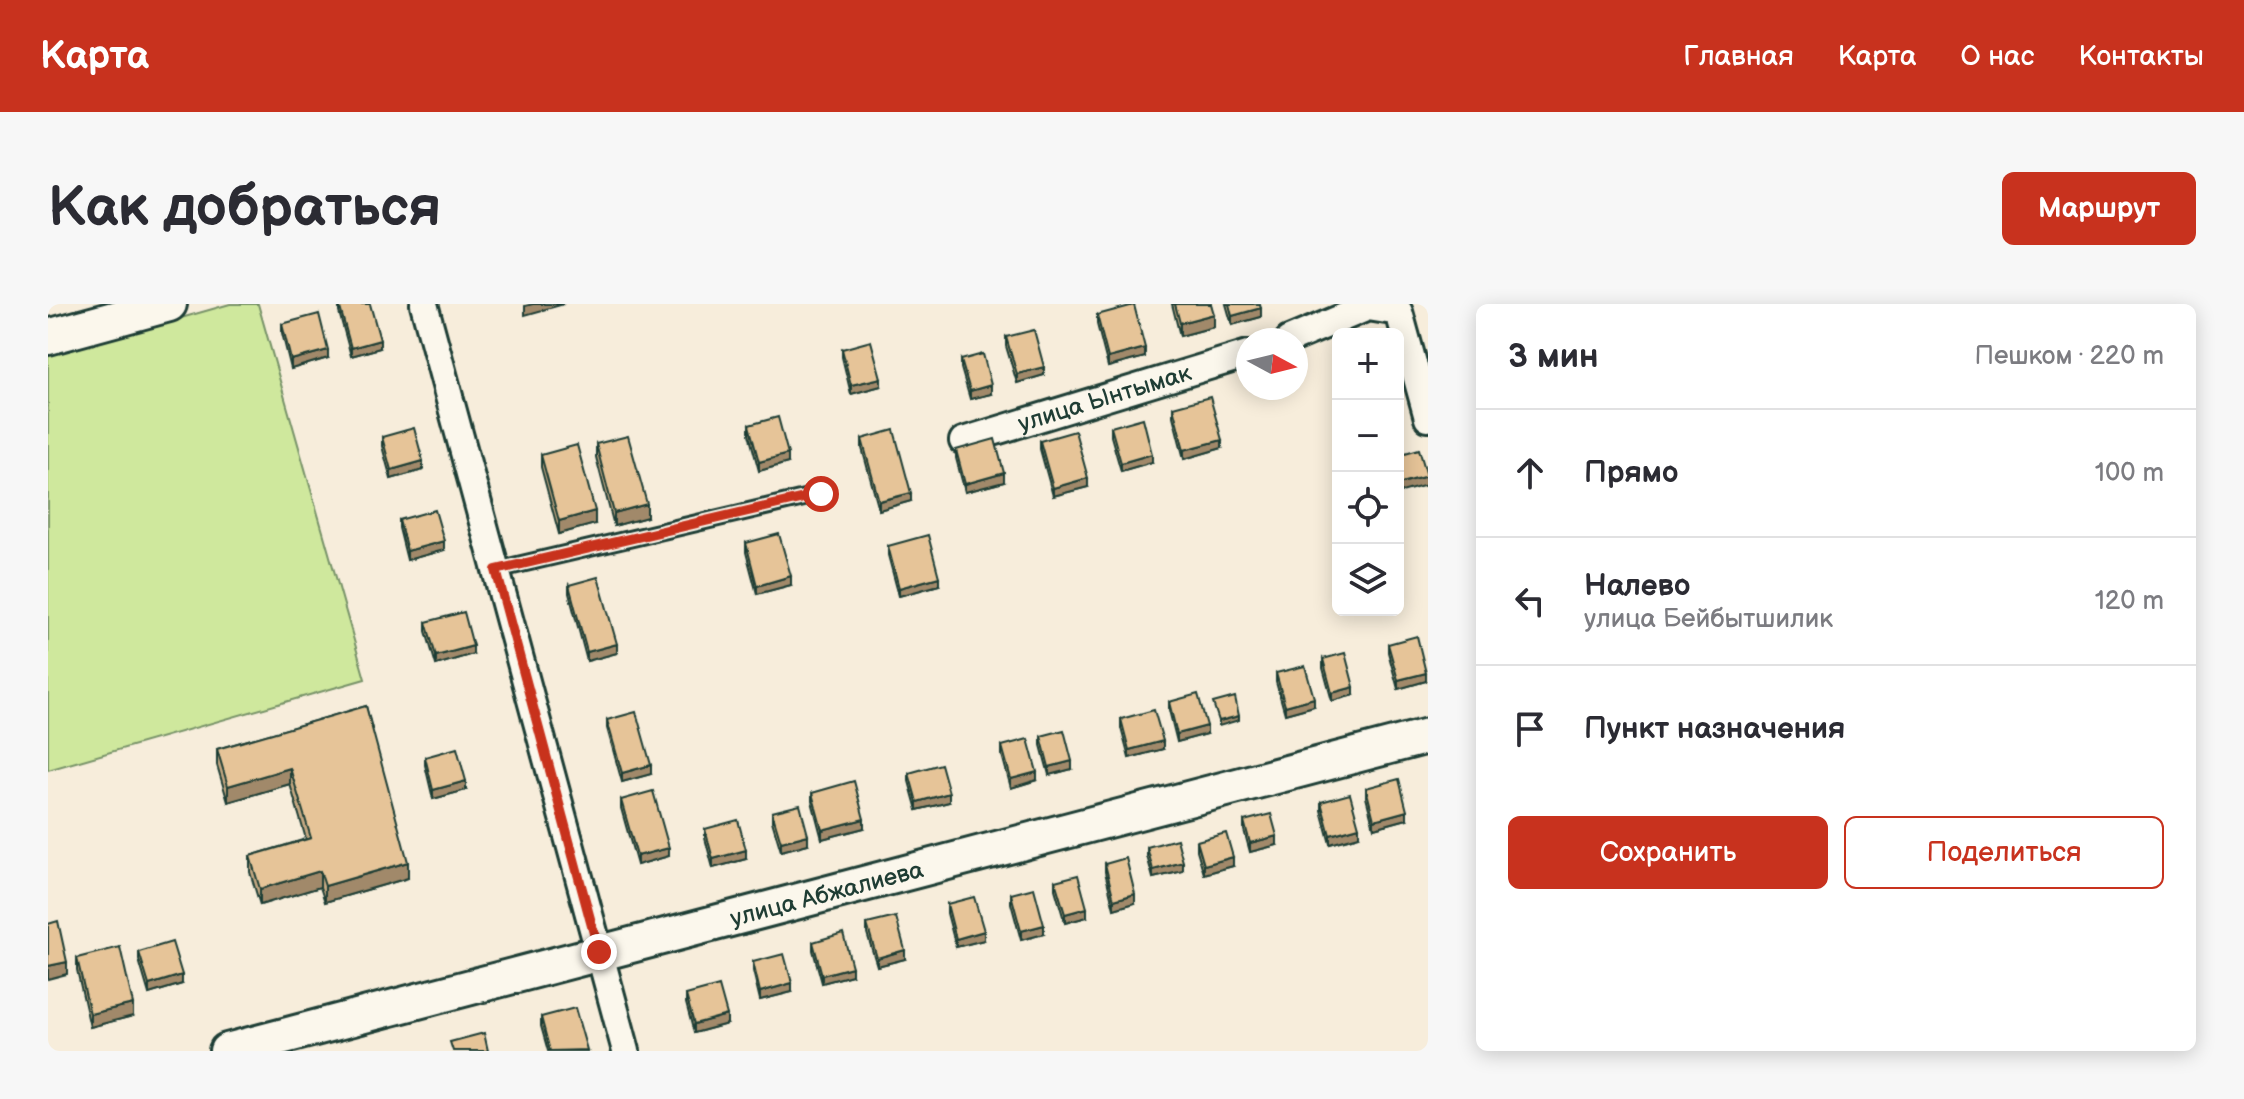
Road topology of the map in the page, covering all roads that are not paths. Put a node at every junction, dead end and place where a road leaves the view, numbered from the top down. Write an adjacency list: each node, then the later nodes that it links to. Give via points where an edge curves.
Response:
1 (169, 304): 4 (street)
2 (424, 304): 9 (street)
3 (1308, 332): 6 (street, via 1368,307 1399,312)
4 (48, 337)
5 (1236, 358): 7 (street, улица Ынтымак)
6 (1428, 418)
7 (963, 441)
8 (821, 494): 9 (lane)
9 (496, 570): 11 (street)
10 (1428, 736): 11 (street, улица Абжалиева)
11 (599, 952): 12 (street, улица Абжалиева); 13 (street)
12 (227, 1051)
13 (626, 1051)

